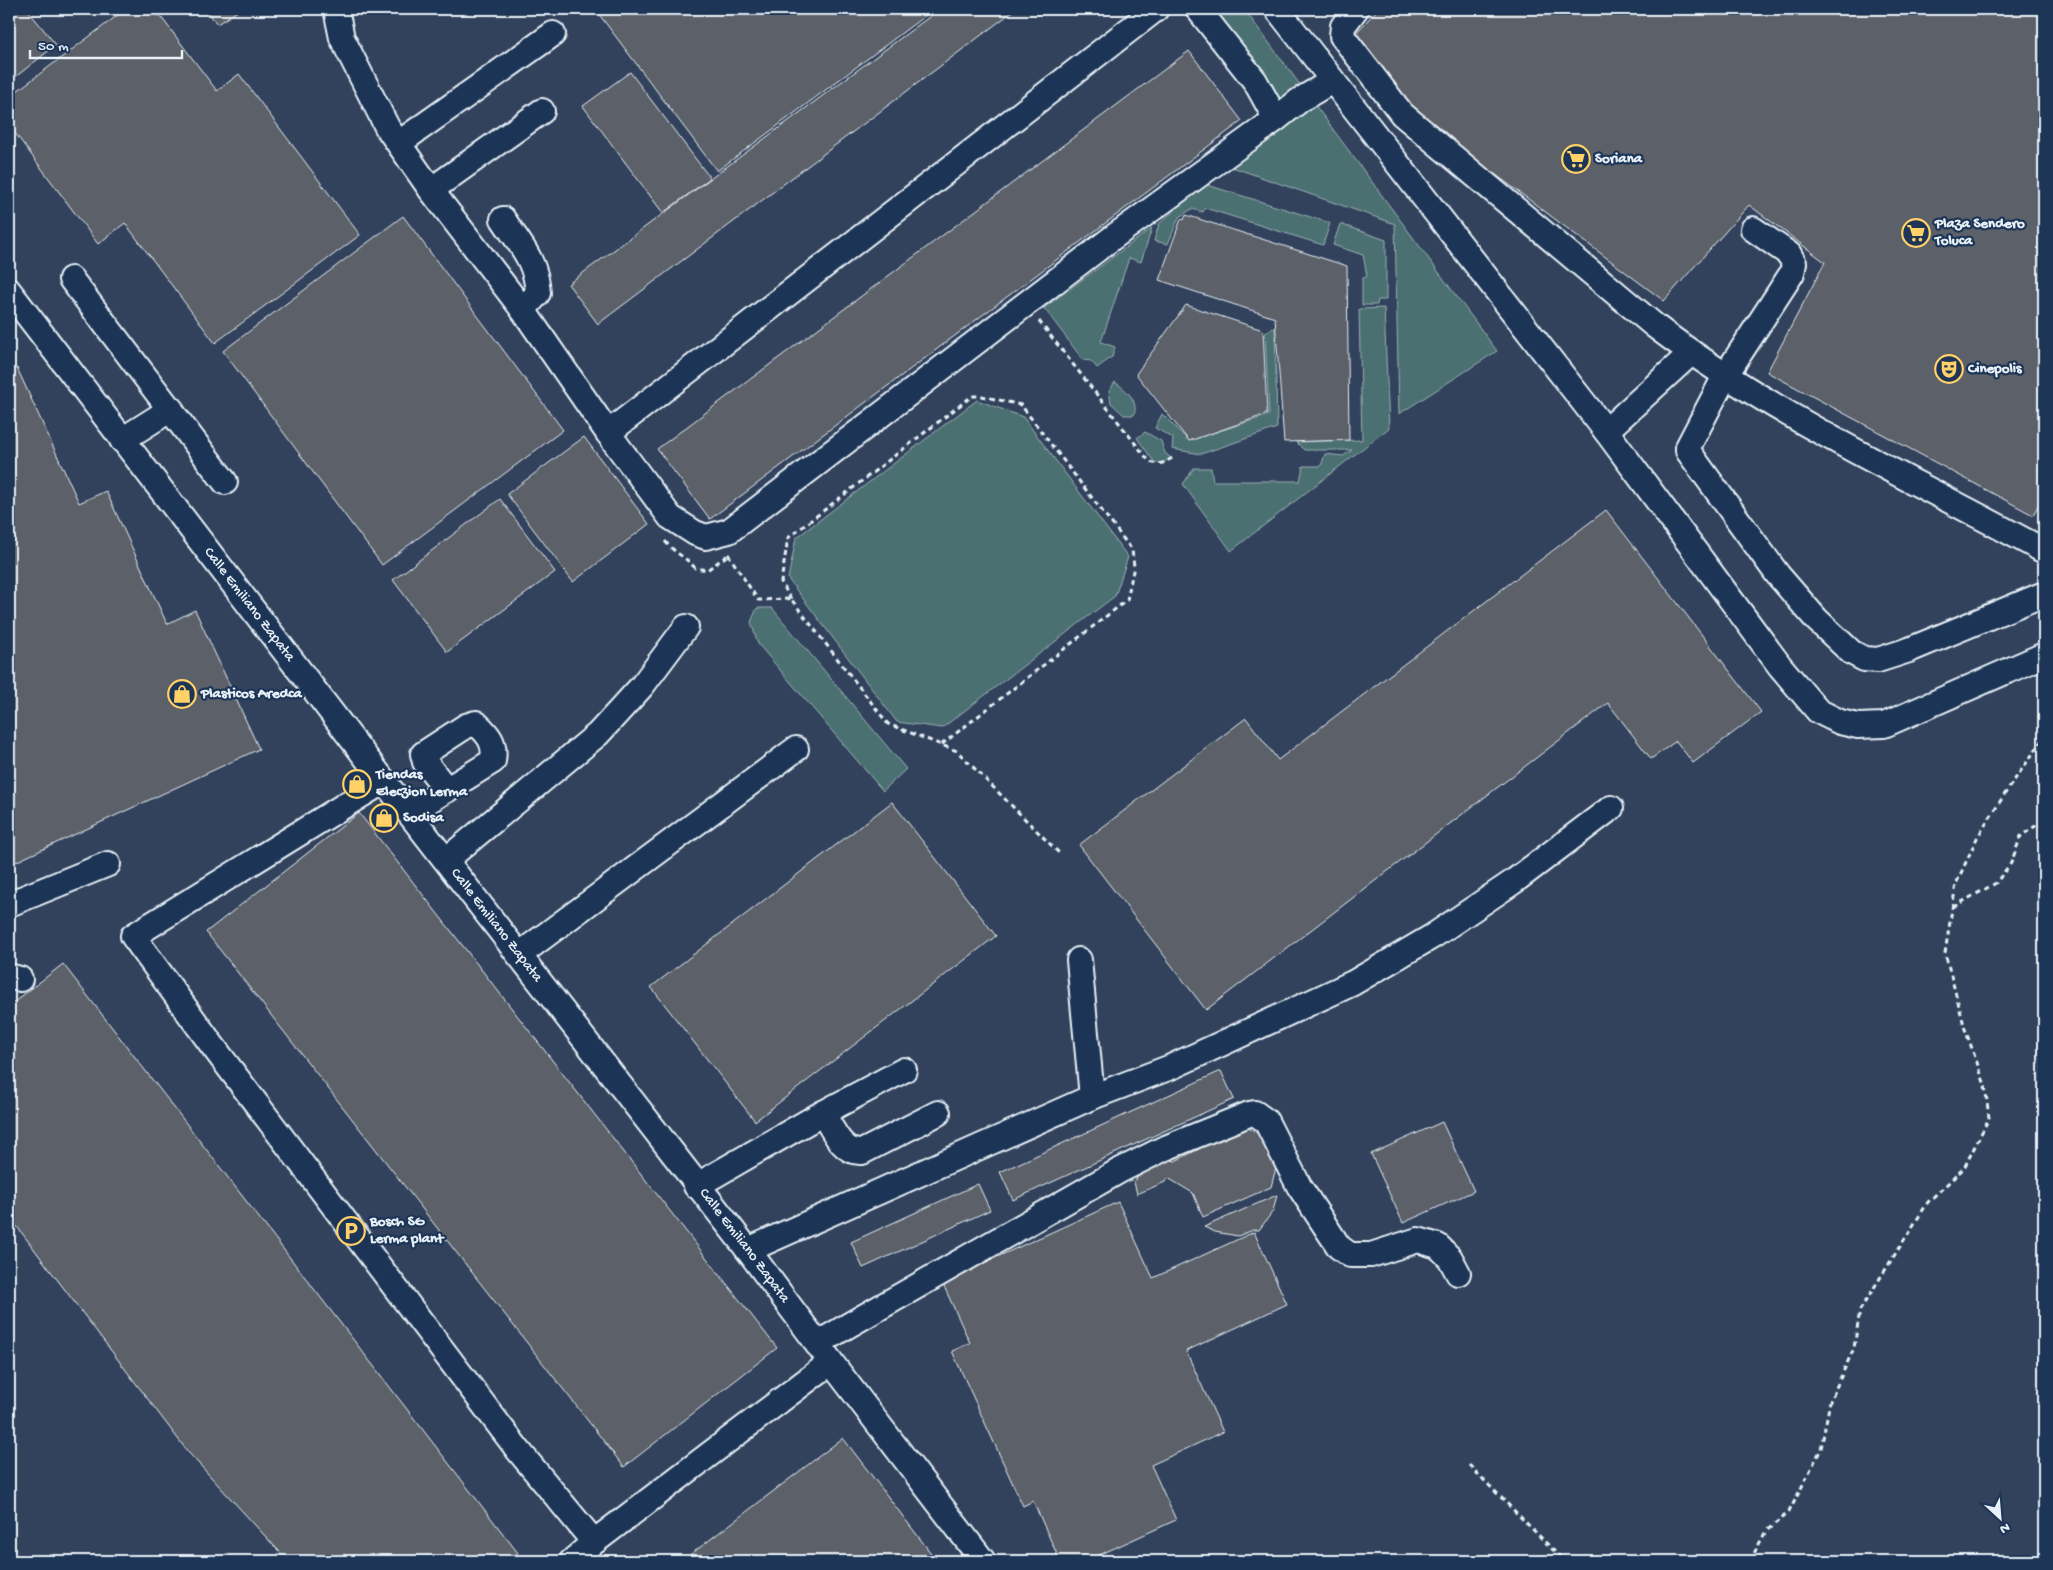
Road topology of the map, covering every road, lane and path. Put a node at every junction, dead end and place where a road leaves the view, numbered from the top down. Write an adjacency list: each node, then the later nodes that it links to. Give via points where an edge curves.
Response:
1 (336, 9): 10 (street, via 342,38 356,70)
2 (1156, 9): 22 (street)
3 (1198, 9): 9 (street, via 1255,81)
4 (1276, 9): 7 (street)
5 (1356, 9): 18 (street, via 1343,26 1342,36 1402,114)
6 (553, 34): 10 (street)
7 (1332, 81): 9 (street); 21 (street)
8 (542, 111): 11 (street)
9 (1276, 119): 22 (street, via 1112,238 729,531 706,536 670,517)
10 (399, 143): 11 (street)
11 (431, 190): 16 (street)
12 (503, 219): 16 (street, via 537,275 538,292)
13 (1753, 229): 19 (street, via 1789,254 1794,263 1792,273)
14 (71, 279): 20 (street)
15 (9, 291): 23 (street, Calle Emiliano Zapata)
16 (523, 310): 22 (street)
17 (1036, 316): 24 (path, via 1149,461 1161,464)
18 (1691, 353): 19 (street); 21 (street)
19 (1725, 376): 26 (street); 28 (street, via 1688,447 1688,453 1778,575 1817,620 1851,652 1864,659 1878,660)
20 (171, 408): 23 (street); 25 (street)
21 (1606, 431): 31 (street, via 1780,666 1818,711 1832,719 1858,726 1884,725)
22 (608, 433)
23 (122, 440): 35 (street, Calle Emiliano Zapata)
24 (1174, 457)
25 (225, 482)
26 (2044, 551)
27 (728, 554): 29 (path, via 758,600)
28 (2044, 594)
29 (791, 600): 33 (path, via 888,724); 33 (path, via 781,582 788,538 972,396 1021,405 1132,550 1134,566 1127,600)
30 (686, 627): 41 (street, via 642,686 598,734)
31 (2044, 654)
32 (2044, 738): 44 (path, via 1977,838 1956,884)
33 (941, 745): 40 (path, via 956,751)
34 (796, 749): 45 (street)
35 (384, 780): 38 (street, Calle Emiliano Zapata); 56 (street, via 133,936 512,1442)
36 (447, 790): 38 (street)
37 (1611, 808): 48 (street, via 1513,882 1353,983 1171,1067)
38 (409, 813): 41 (street, Calle Emiliano Zapata)
39 (2044, 820): 44 (path, via 2021,836 2011,862 1996,883)
40 (1059, 853)
41 (446, 860): 45 (street, Calle Emiliano Zapata)
42 (108, 864): 43 (street)
43 (9, 904)
44 (1953, 907): 60 (path, via 1945,952 1965,1029 1985,1085 1989,1118 1964,1168 1928,1202 1860,1310 1854,1348 1830,1402 1821,1449 1789,1512 1766,1531)
45 (519, 955): 51 (street, Calle Emiliano Zapata)
46 (1079, 960): 48 (street)
47 (904, 1070): 49 (street)
48 (1092, 1097): 52 (street)
49 (823, 1113): 50 (street, via 844,1146 857,1153); 51 (street)
50 (938, 1113)
51 (696, 1186): 52 (street, Calle Emiliano Zapata)
52 (748, 1250): 54 (street, Calle Emiliano Zapata)
53 (1458, 1273): 54 (street, via 1438,1246 1418,1240 1371,1255 1350,1255 1339,1247 1299,1186 1266,1120 1255,1113 1163,1149 1119,1171 857,1320)
54 (824, 1353): 56 (street); 58 (street, Calle Emiliano Zapata)
55 (1468, 1465): 59 (path)
56 (594, 1542): 57 (street)
57 (572, 1561)
58 (983, 1561)
59 (1564, 1561)
60 (1750, 1561)

